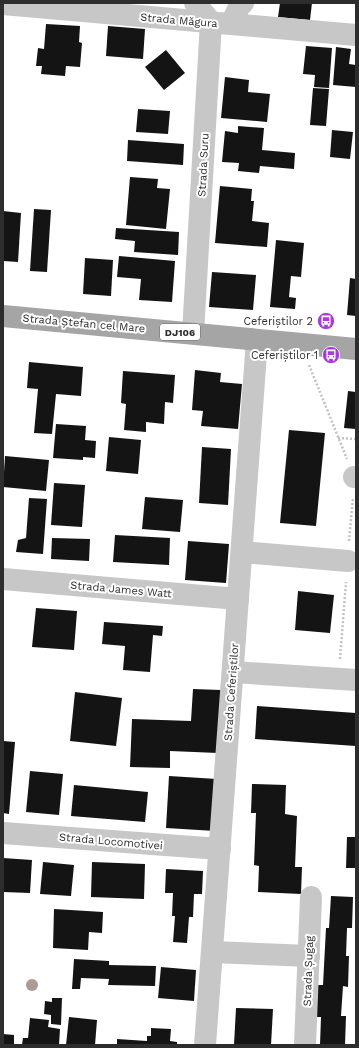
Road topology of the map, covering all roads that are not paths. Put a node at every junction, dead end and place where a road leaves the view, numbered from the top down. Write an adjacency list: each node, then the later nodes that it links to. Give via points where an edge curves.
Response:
1 (195, 3): 4 (street)
2 (243, 3): 4 (street)
3 (3, 4): 4 (street, Strada Măgura)
4 (221, 23): 5 (street, Strada Măgura); 7 (street, Strada Suru)
5 (356, 35)
6 (3, 316): 7 (main road, Strada Ștefan cel Mare / DJ106)
7 (193, 333): 8 (main road, Strada Ștefan cel Mare / DJ106)
8 (257, 340): 9 (main road, Strada Ștefan cel Mare / DJ106); 10 (street, Strada Ceferiștilor)
9 (356, 349)
10 (242, 552): 11 (street); 13 (street, Strada Ceferiștilor)
11 (348, 561)
12 (3, 579): 13 (street, Strada James Watt)
13 (238, 599): 14 (street, Strada Ceferiștilor)
14 (233, 672): 15 (street); 17 (street, Strada Ceferiștilor)
15 (356, 680)
16 (3, 833): 17 (street, Strada Locomotivei)
17 (220, 849): 19 (street, Strada Ceferiștilor)
18 (311, 897): 20 (street, Strada Șugag)
19 (212, 952): 20 (street); 21 (street, Strada Ceferiștilor)
20 (308, 956): 22 (street, Strada Șugag)
21 (205, 1045)
22 (305, 1045)

